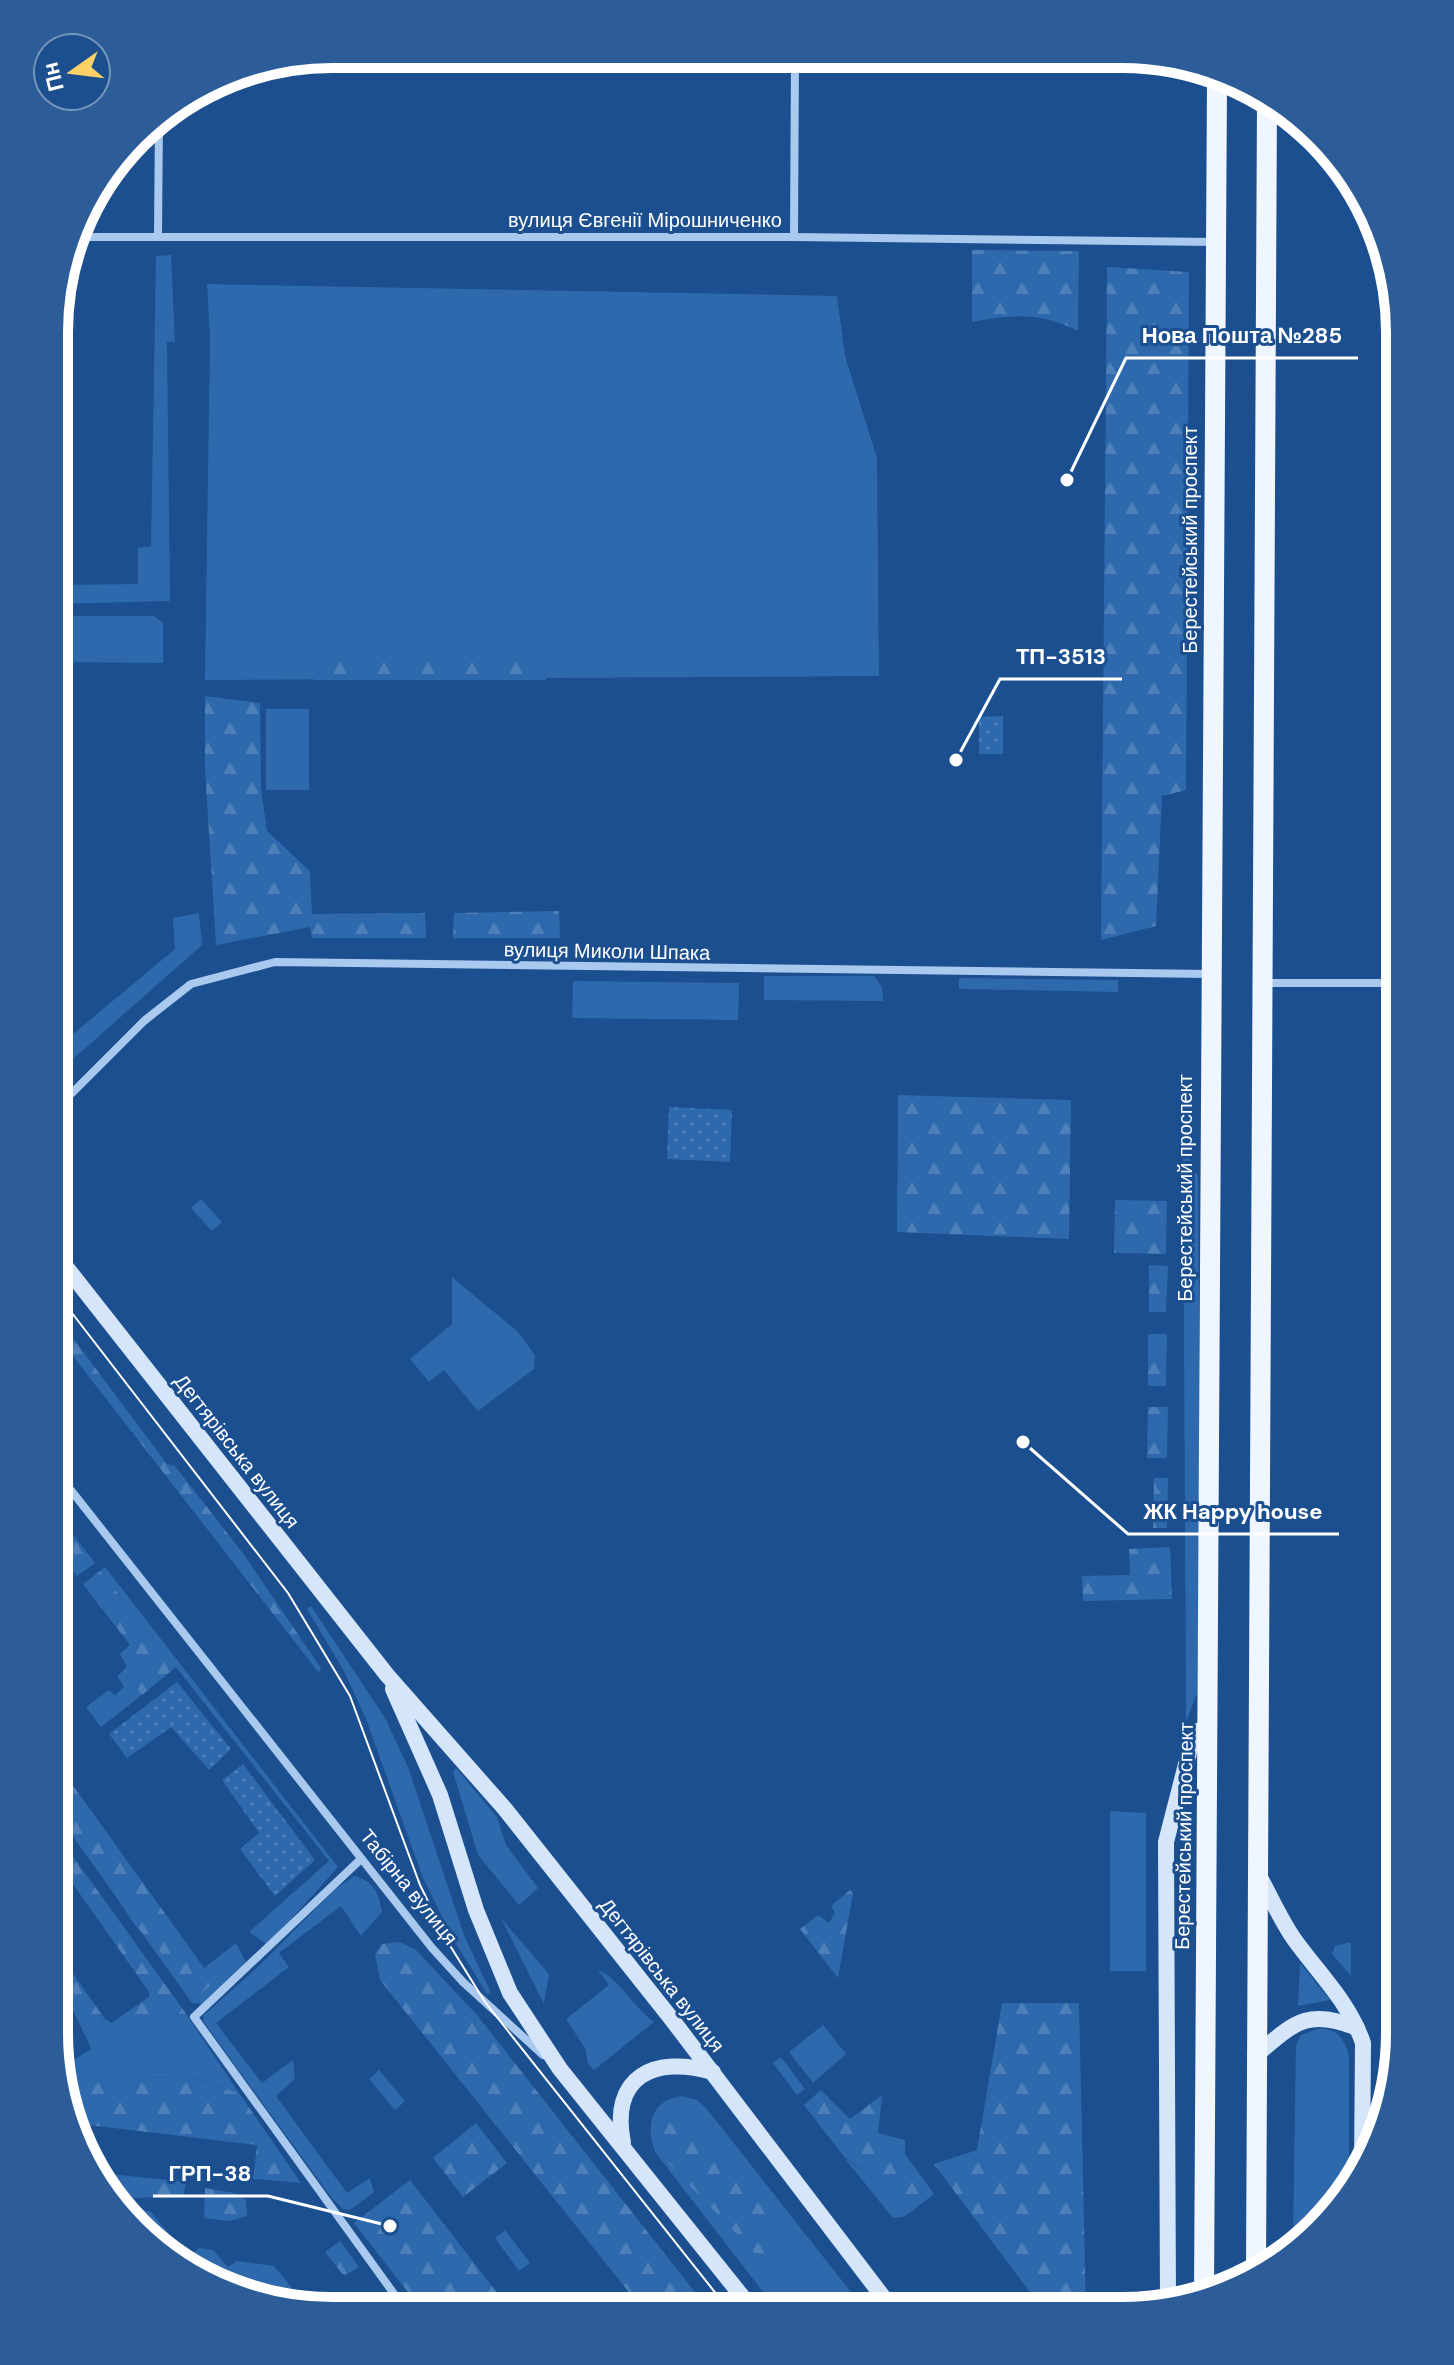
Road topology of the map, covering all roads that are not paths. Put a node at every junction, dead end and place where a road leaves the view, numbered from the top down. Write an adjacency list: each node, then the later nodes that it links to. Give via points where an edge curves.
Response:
1 (795, 68): 7 (street)
2 (1217, 86): 8 (main road, Берестейський проспект)
3 (1267, 111): 10 (main road)
4 (159, 132): 5 (street)
5 (158, 235): 6 (street, вулиця Євгенії Мірошниченко); 7 (street, вулиця Євгенії Мірошниченко)
6 (86, 237)
7 (794, 237): 8 (street, вулиця Євгенії Мірошниченко)
8 (1217, 242): 9 (main road, Берестейський проспект)
9 (1211, 974): 12 (street, вулиця Миколи Шпака, via 275,962 191,984 144,1021); 16 (main road, Берестейський проспект)
10 (1262, 983): 11 (street); 18 (main road)
11 (1386, 983)
12 (68, 1097)
13 (68, 1270): 15 (main road, Дегтярівська вулиця)
14 (68, 1487): 17 (street, Табірна вулиця)
15 (387, 1675): 21 (main road, Дегтярівська вулиця, via 440,1795 488,1944 510,1993); 22 (main road, Дегтярівська вулиця, via 505,1809)
16 (1209, 1727): 26 (main road, Берестейський проспект); 27 (main road, via 1192,1741 1166,1842)
17 (361, 1859): 21 (street, Табірна вулиця, via 463,1982); 28 (street, via 194,2017)
18 (1258, 1874): 19 (main road, via 1294,1939); 20 (main road)
19 (1357, 2028): 20 (main road, via 1322,2017 1308,2019 1291,2025); 23 (main road, via 1363,2043)
20 (1255, 2056): 25 (main road)
21 (560, 2069): 24 (main road, Табірна вулиця)
22 (713, 2072): 24 (main road, via 670,2065 651,2069 634,2081 622,2098 618,2118); 30 (main road, Дегтярівська вулиця)
23 (1362, 2142)
24 (623, 2147): 29 (main road, Табірна вулиця)
25 (1256, 2261)
26 (1204, 2283)
27 (1168, 2293)
28 (396, 2297)
29 (743, 2297)
30 (883, 2297)

